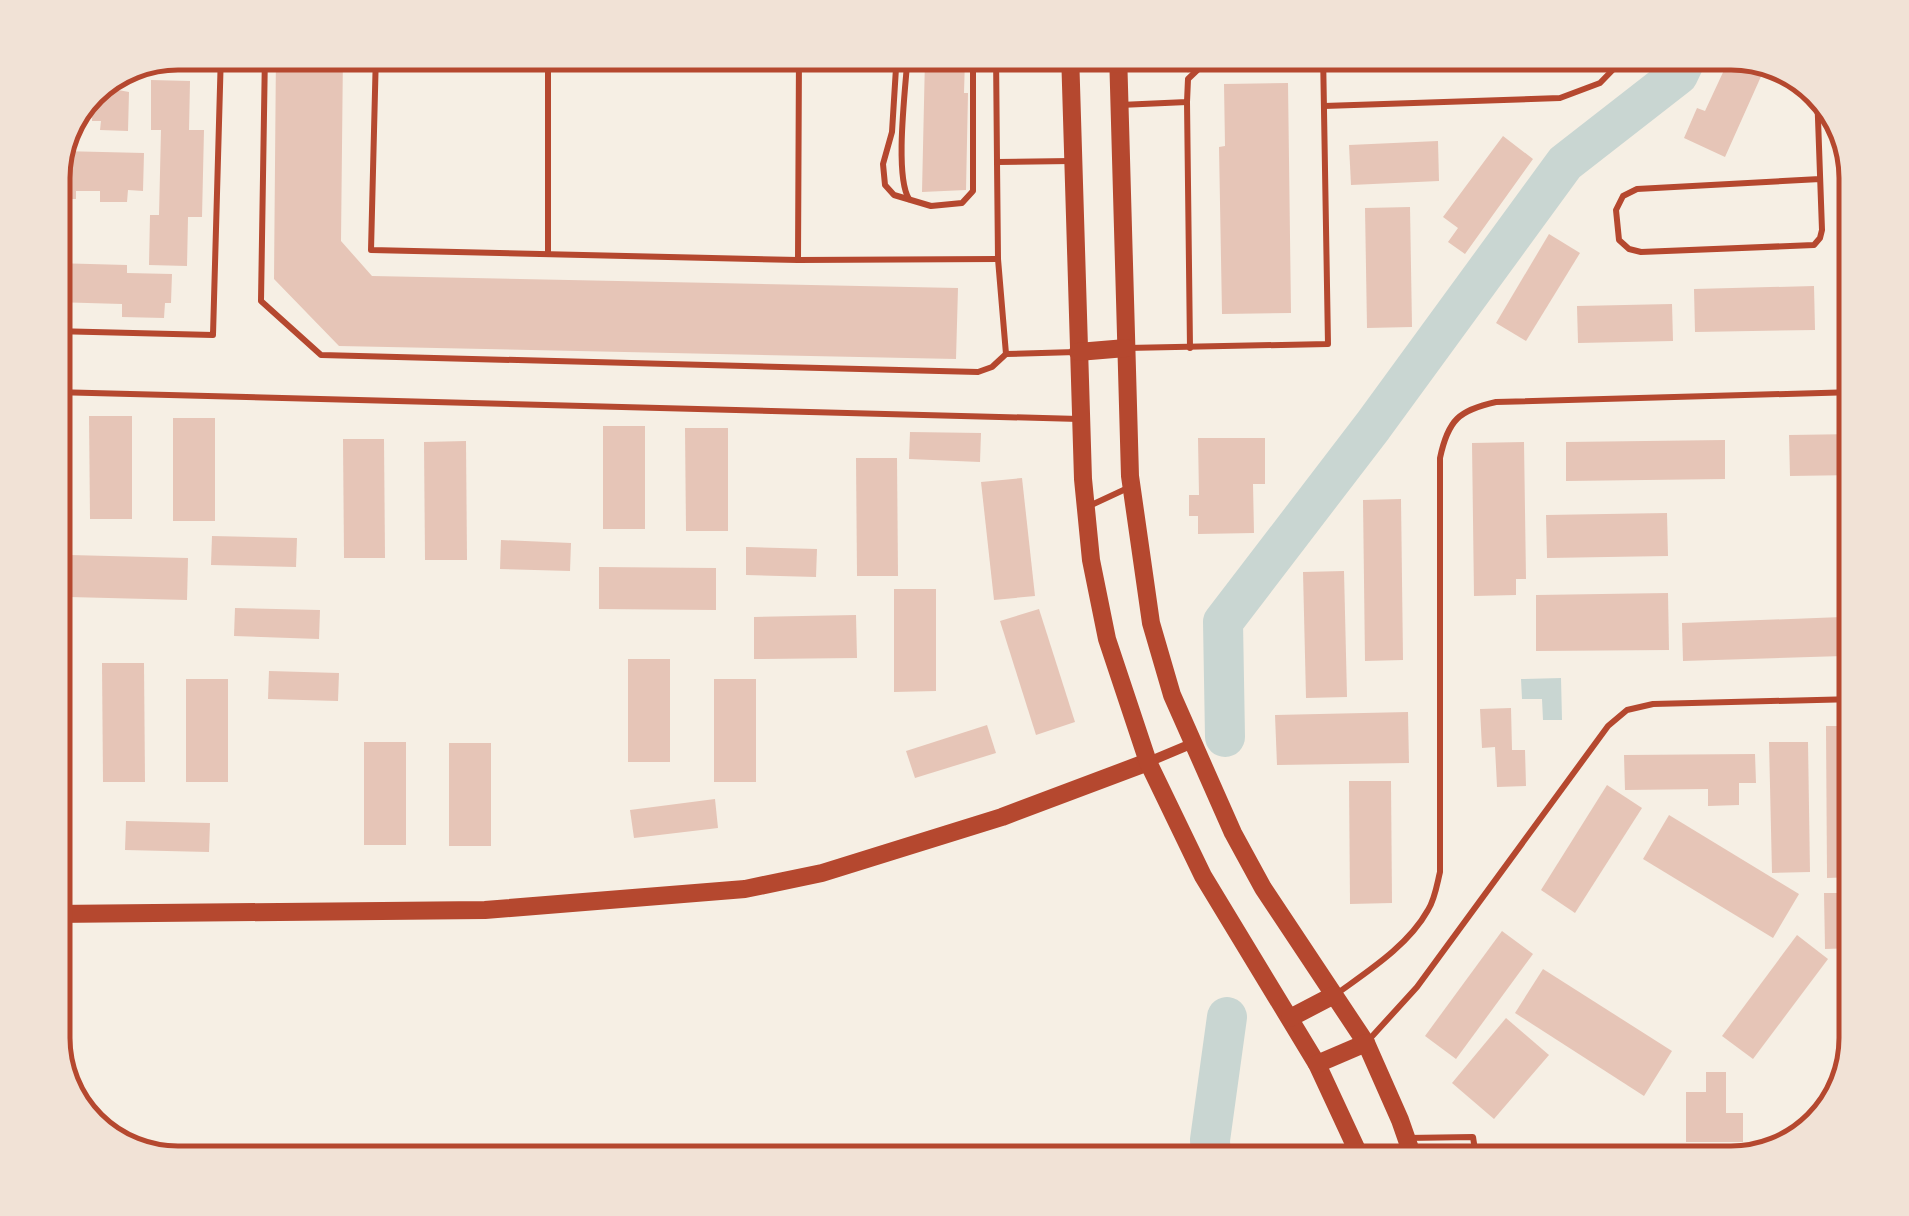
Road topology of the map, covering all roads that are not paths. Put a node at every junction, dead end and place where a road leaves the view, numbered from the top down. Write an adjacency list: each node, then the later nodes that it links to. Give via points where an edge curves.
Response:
1 (221, 70): 26 (lane, via 213,335)
2 (265, 70): 30 (lane, via 261,301 321,354 978,372)
3 (376, 70): 23 (lane, via 372,250)
4 (548, 70): 23 (lane)
5 (800, 70): 25 (lane)
6 (896, 70): 22 (lane, via 883,176 894,195)
7 (907, 70): 22 (lane, via 902,169)
8 (973, 70): 22 (lane, via 973,191 950,206)
9 (996, 70): 20 (lane)
10 (1070, 70): 19 (main road)
11 (1118, 70): 16 (main road)
12 (1197, 70): 15 (lane, via 1188,79)
13 (1323, 70): 17 (lane)
14 (1613, 70): 17 (lane, via 1600,83 1560,98)
15 (1186, 102): 16 (lane); 28 (lane)
16 (1119, 105): 27 (main road)
17 (1324, 106): 28 (lane, via 1328,344)
18 (1818, 114): 21 (lane)
19 (1072, 161): 20 (lane); 29 (main road)
20 (997, 162): 24 (lane)
21 (1820, 179): 21 (lane, via 1822,230 1814,244 1641,252 1619,240 1616,210 1623,196 1638,190)
22 (912, 202)
23 (548, 254): 25 (lane)
24 (998, 259): 25 (lane); 30 (lane)
25 (798, 260)
26 (70, 331)
27 (1126, 348): 28 (lane); 29 (main road); 34 (main road)
28 (1190, 348)
29 (1078, 352): 30 (lane); 33 (main road)
30 (1006, 354)
31 (70, 392): 33 (lane)
32 (1839, 392): 40 (lane, via 1496,402 1458,417 1445,434 1440,458 1440,872 1430,908 1410,934)
33 (1081, 419): 35 (main road)
34 (1131, 486): 35 (lane); 37 (main road, via 1152,624)
35 (1086, 508): 38 (main road, via 1107,640)
36 (1839, 699): 42 (lane, via 1627,710 1608,726 1416,987)
37 (1191, 744): 38 (street); 40 (main road, via 1264,888)
38 (1148, 762): 39 (main road, via 1002,817 822,873 745,889 485,910); 41 (main road, via 1203,876)
39 (70, 914)
40 (1334, 996): 41 (main road); 42 (main road)
41 (1290, 1018): 43 (main road)
42 (1366, 1043): 43 (main road); 44 (main road)
43 (1317, 1064): 45 (main road)
44 (1406, 1138): 46 (main road); 47 (lane, via 1473,1137)
45 (1355, 1146)
46 (1409, 1146)
47 (1475, 1146)

